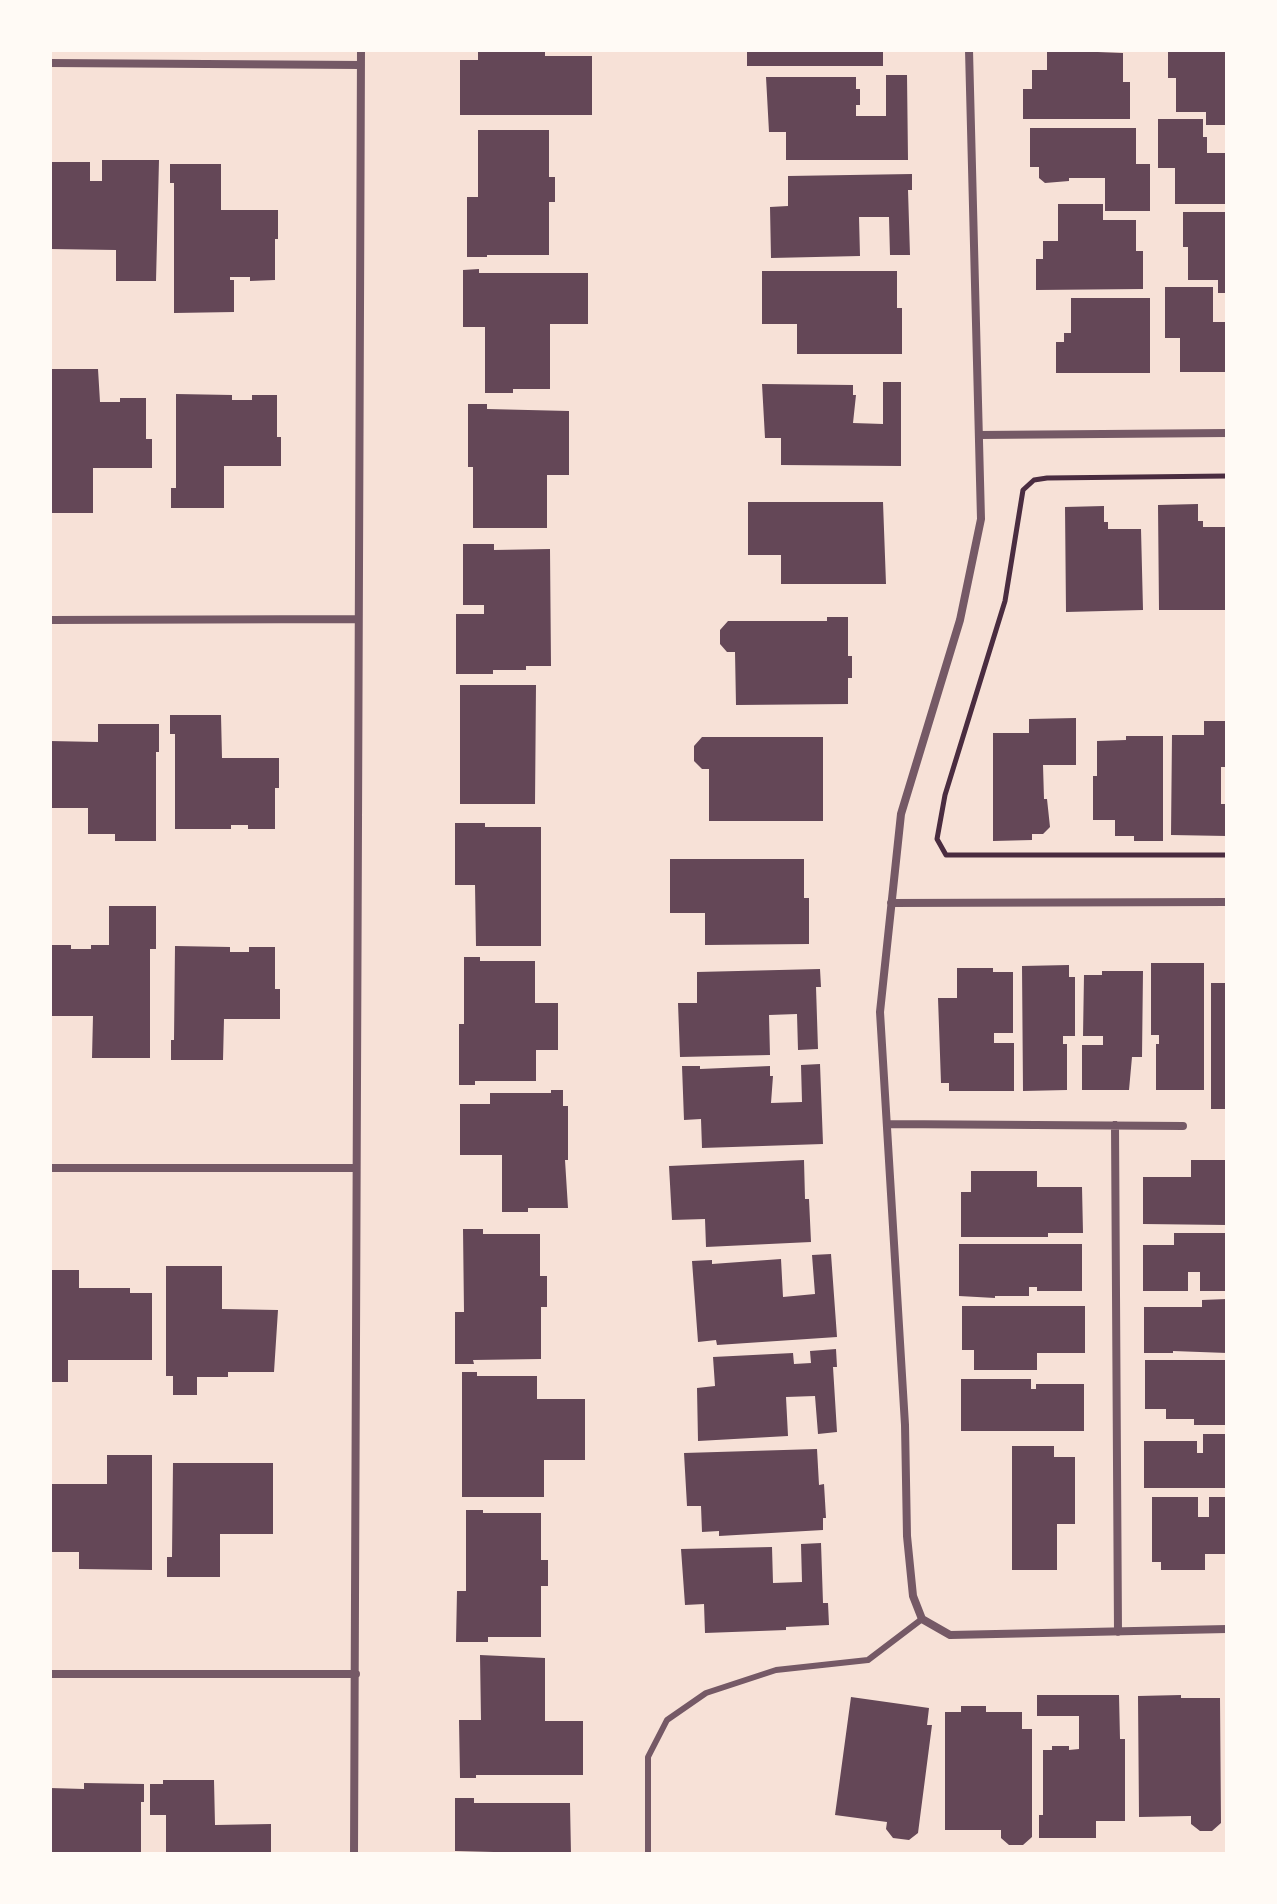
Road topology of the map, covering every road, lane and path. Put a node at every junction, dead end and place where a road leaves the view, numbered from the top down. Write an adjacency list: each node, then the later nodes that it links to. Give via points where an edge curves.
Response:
1 (361, 50): 4 (street)
2 (969, 50): 6 (street)
3 (50, 63): 4 (street)
4 (361, 65): 8 (street)
5 (1227, 433): 6 (street)
6 (979, 435): 12 (street, via 981,519 972,569 901,814)
7 (1227, 476): 10 (path, via 1047,478 1034,480 1023,490 1005,601 945,795 937,839 946,855)
8 (358, 619): 9 (street); 17 (street)
9 (50, 620)
10 (1227, 855)
11 (1227, 902): 12 (street)
12 (891, 903): 13 (street, via 880,1012)
13 (887, 1124): 14 (street); 18 (street, via 907,1536 913,1596)
14 (1115, 1125): 15 (street); 20 (street)
15 (1183, 1126)
16 (50, 1168): 17 (street)
17 (356, 1168): 22 (street)
18 (922, 1619): 20 (street, via 950,1635); 24 (lane, via 868,1660 776,1670 706,1693 667,1720 648,1757)
19 (1227, 1629): 20 (street)
20 (1118, 1632)
21 (50, 1674): 22 (street)
22 (356, 1674): 23 (street)
23 (354, 1854)
24 (648, 1854)

